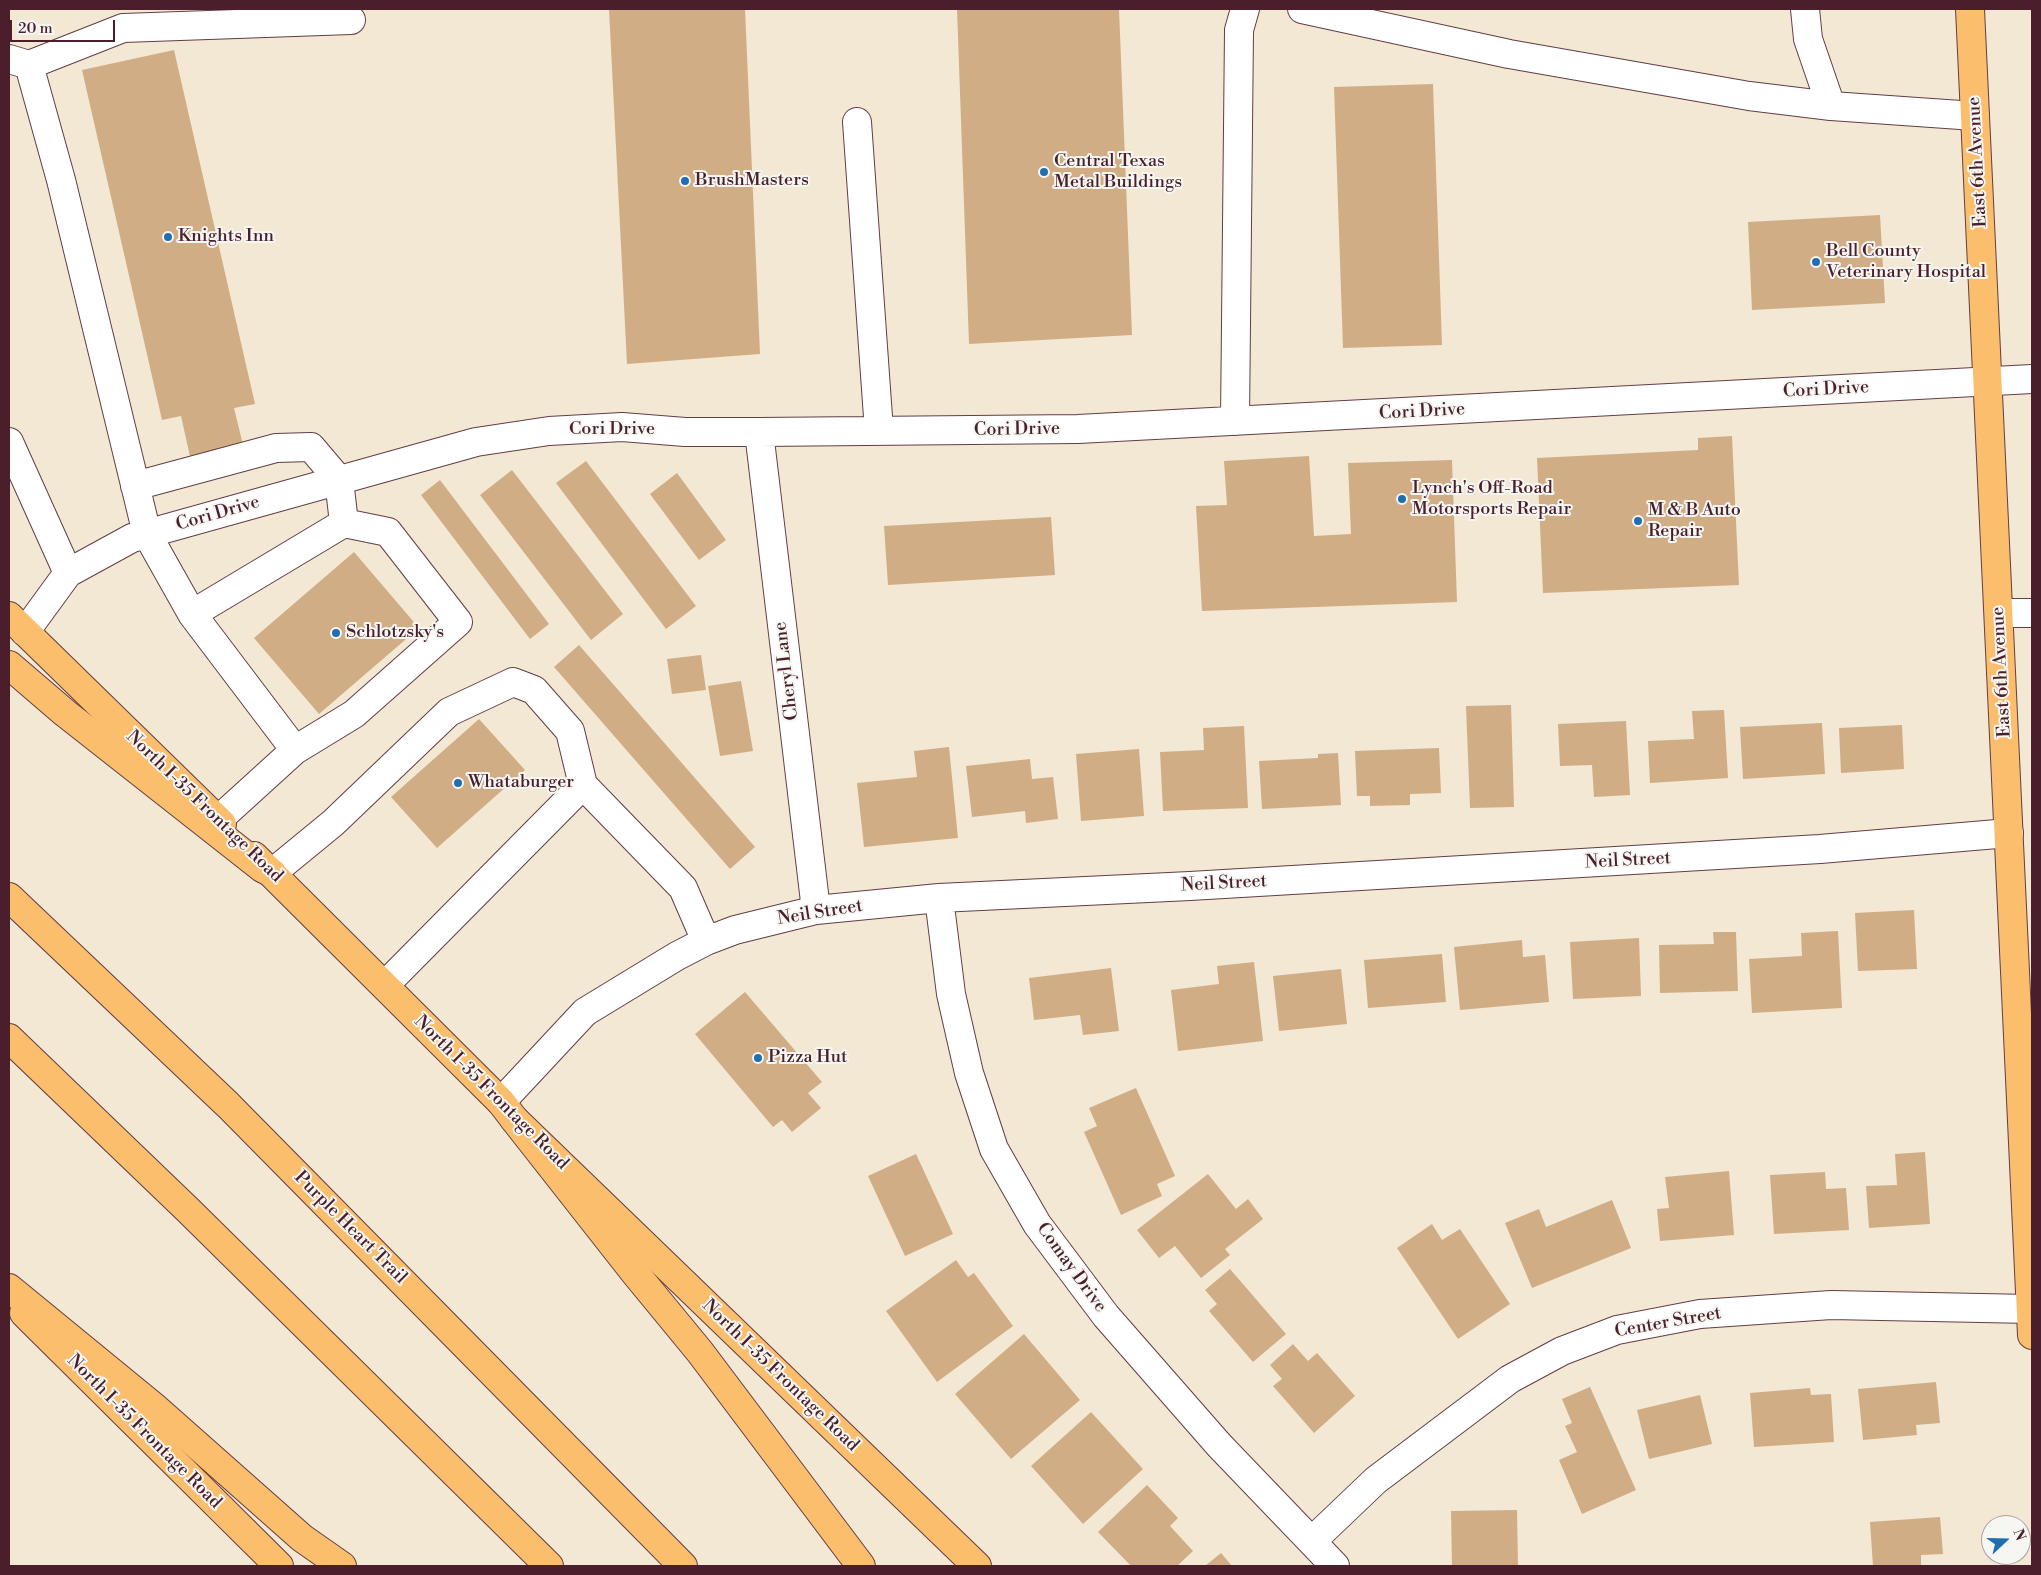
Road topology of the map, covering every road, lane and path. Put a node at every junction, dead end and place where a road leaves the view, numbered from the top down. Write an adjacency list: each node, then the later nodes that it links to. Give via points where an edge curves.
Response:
1 (1245, 9): 12 (street, via 1240,30)
2 (1302, 9): 7 (street, via 1509,54 1749,96)
3 (1805, 9): 7 (street, via 1808,39)
4 (1970, 9): 8 (main road, East 6th Avenue)
5 (351, 20): 6 (street, via 123,28)
6 (19, 62): 17 (street, via 61,180)
7 (1831, 106): 8 (street)
8 (1975, 116): 11 (main road, East 6th Avenue)
9 (857, 122): 13 (street)
10 (2032, 379): 11 (street, Cori Drive)
11 (1988, 382): 12 (street, Cori Drive); 21 (main road, East 6th Avenue)
12 (1235, 421): 13 (street, Cori Drive, via 1078,429)
13 (879, 431): 14 (street, Cori Drive)
14 (758, 432): 16 (street, Cori Drive, via 685,432 622,427 549,431 476,442); 33 (street, Cheryl Lane)
15 (9, 442): 20 (street)
16 (339, 480): 17 (street, via 311,447 276,448); 18 (street); 19 (street, Cori Drive)
17 (135, 486): 19 (street)
18 (344, 523): 23 (street); 26 (street, via 388,532 458,622 354,714)
19 (147, 534): 20 (street, Cori Drive, via 132,538); 23 (street)
20 (68, 573): 24 (street)
21 (1999, 613): 22 (street); 29 (main road, East 6th Avenue)
22 (2032, 613)
23 (192, 614): 26 (street)
24 (17, 624): 28 (main road, North I-35 Frontage Road)
25 (9, 665): 30 (main road, via 64,713 262,868)
26 (295, 750): 28 (street)
27 (583, 785): 30 (street, via 570,731 534,690 513,682 449,712 332,824); 34 (street, via 683,888); 35 (street)
28 (218, 820): 30 (main road, North I-35 Frontage Road)
29 (2009, 834): 32 (street, Neil Street, via 1820,850); 36 (main road, East 6th Avenue)
30 (272, 872): 35 (main road, North I-35 Frontage Road)
31 (9, 897): 47 (main road, Purple Heart Trail, via 228,1104)
32 (939, 898): 33 (street, Neil Street); 43 (street, Comay Drive, via 951,994 969,1074 994,1150 1038,1224 1106,1316 1218,1445)
33 (816, 910): 34 (street, Neil Street, via 735,930)
34 (706, 941): 38 (street, Neil Street, via 585,1012)
35 (385, 985): 38 (main road, North I-35 Frontage Road)
36 (2025, 1007): 39 (main road, East 6th Avenue)
37 (9, 1038): 46 (main road)
38 (507, 1110): 48 (main road, via 700,1352); 49 (main road, North I-35 Frontage Road)
39 (2028, 1153): 42 (main road, East 6th Avenue)
40 (9, 1288): 45 (main road, via 153,1406 302,1538)
41 (9, 1298): 44 (main road, North I-35 Frontage Road)
42 (2032, 1322): 43 (street, Center Street, via 1831,1305 1700,1314 1617,1330 1562,1351 1510,1379 1376,1480)
43 (1312, 1540): 50 (street, Comay Drive)
44 (279, 1566)
45 (342, 1566)
46 (549, 1566)
47 (683, 1566)
48 (860, 1566)
49 (977, 1566)
50 (1335, 1566)

